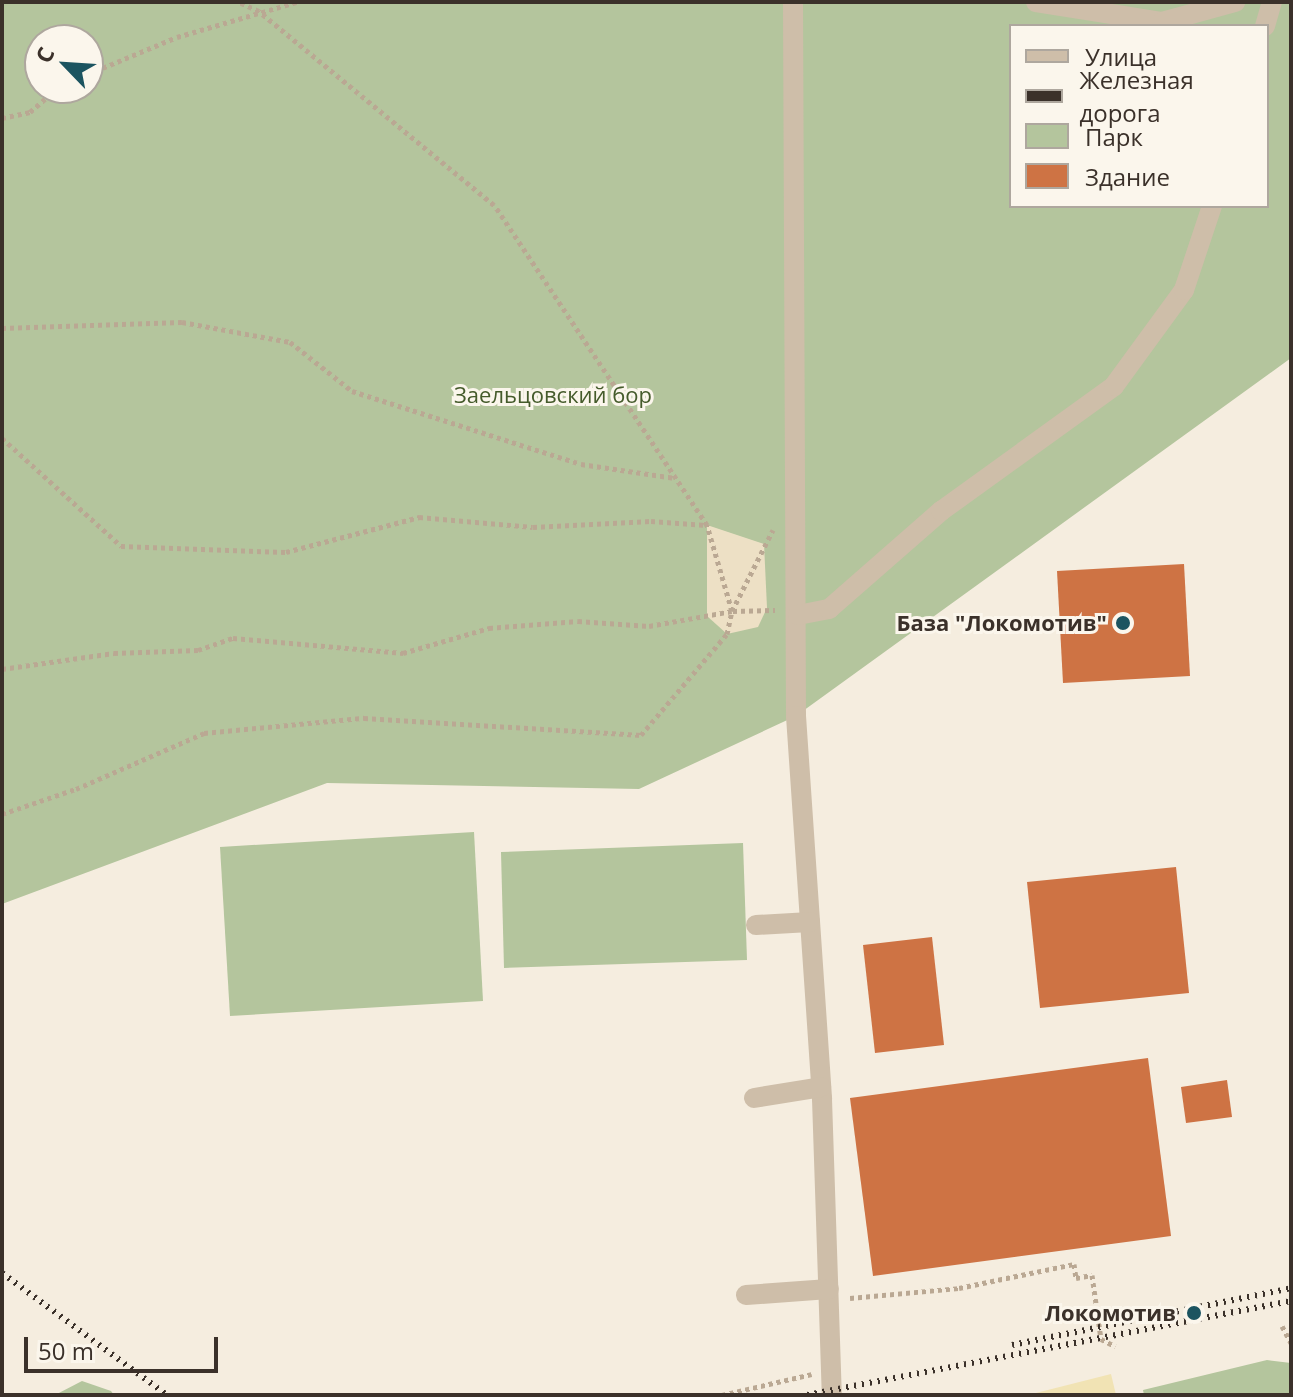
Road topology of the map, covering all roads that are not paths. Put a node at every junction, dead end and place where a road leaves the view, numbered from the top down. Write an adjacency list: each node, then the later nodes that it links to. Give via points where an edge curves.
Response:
1 (793, 2): 7 (street)
2 (1036, 2): 3 (street, via 1162,22)
3 (1235, 2)
4 (1272, 2): 5 (street)
5 (1266, 24)
6 (1211, 208): 7 (street, via 1184,290 1114,386 941,511 829,609)
7 (798, 615): 8 (street, via 796,716)
8 (810, 922): 9 (street); 10 (street)
9 (756, 925)
10 (821, 1087): 11 (street); 12 (street)
11 (754, 1098)
12 (830, 1294): 13 (street); 14 (street)
13 (746, 1295)
14 (832, 1395)

